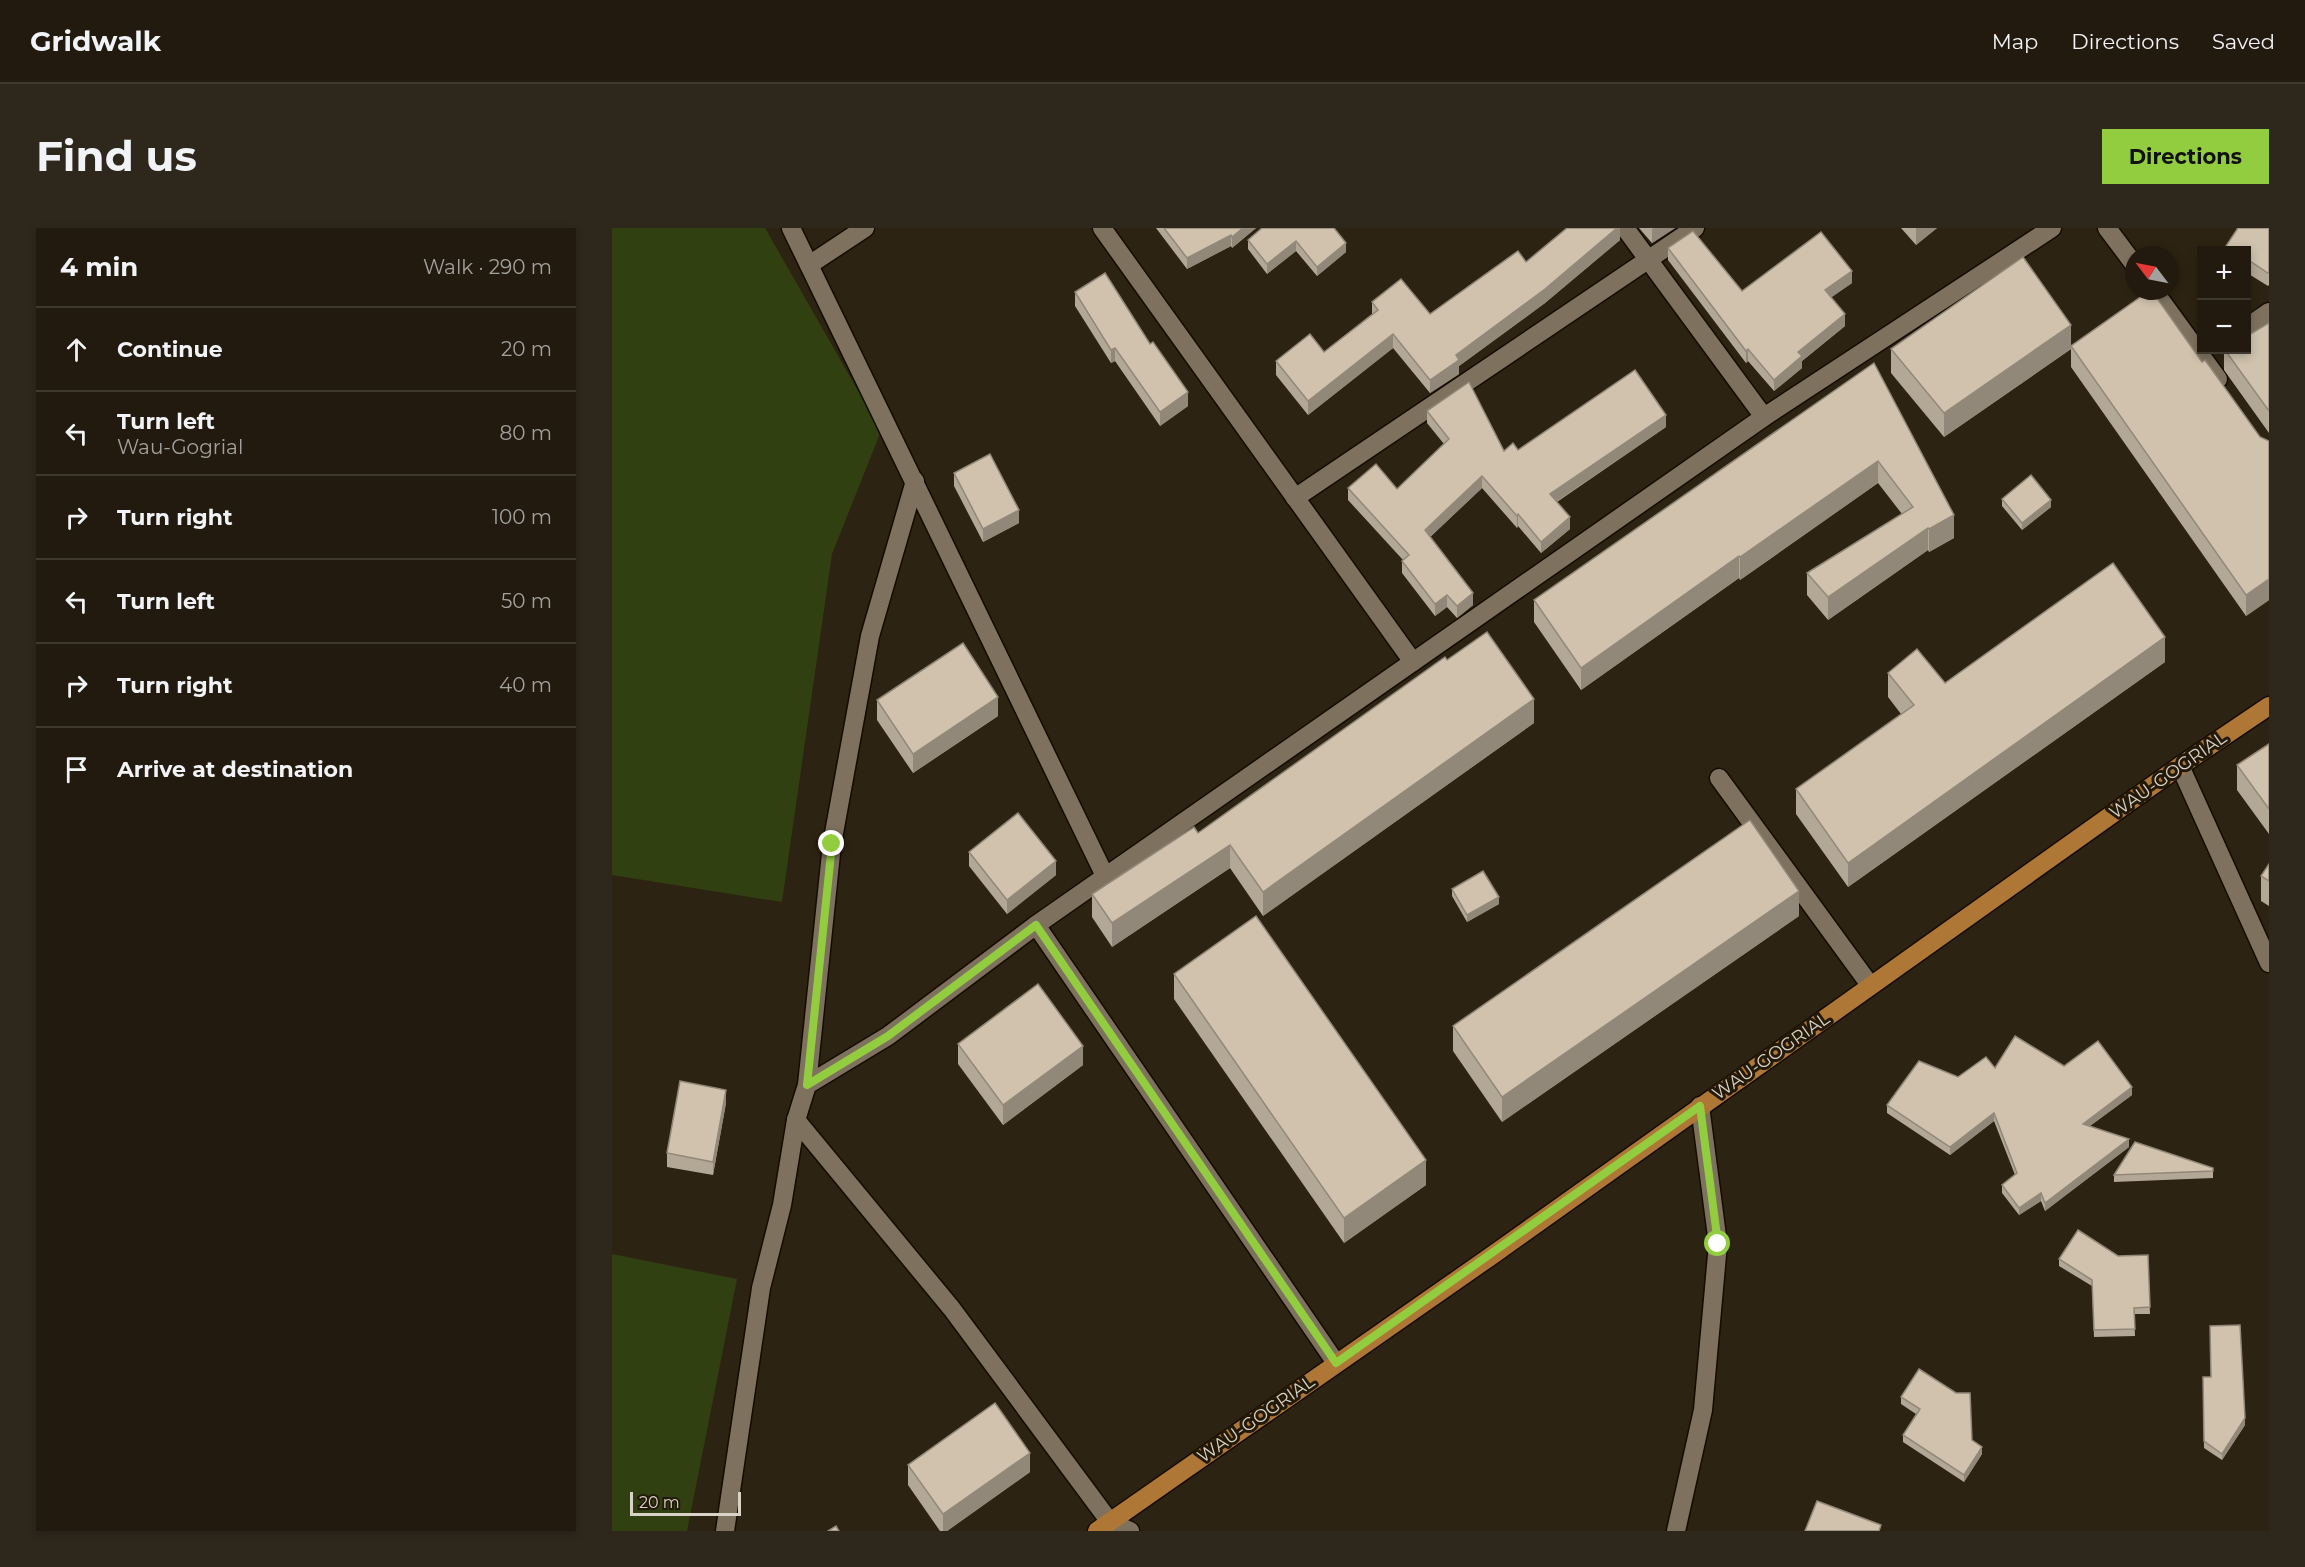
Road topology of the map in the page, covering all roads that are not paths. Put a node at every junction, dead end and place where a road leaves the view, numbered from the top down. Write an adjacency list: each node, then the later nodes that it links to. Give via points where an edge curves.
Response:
1 (791, 228): 10 (street)
2 (865, 228): 10 (street)
3 (1102, 228): 19 (street)
4 (1625, 228): 9 (street)
5 (1695, 228): 9 (street)
6 (2052, 228): 17 (street)
7 (2107, 228): 8 (street)
8 (2125, 252)
9 (1648, 259): 17 (street); 19 (street)
10 (809, 265): 18 (street)
11 (2162, 300): 14 (street)
12 (2269, 312): 13 (street)
13 (2251, 325)
14 (2197, 340)
15 (2209, 354): 16 (street)
16 (2229, 396)
17 (1764, 417): 20 (street)
18 (915, 481): 24 (street); 28 (street, via 870,636 832,844)
19 (1295, 498): 20 (street)
20 (1413, 662): 24 (street)
21 (2269, 706): 22 (main road, WAU-GOGRIAL)
22 (2180, 766): 26 (street); 27 (main road, WAU-GOGRIAL)
23 (1719, 778): 27 (street)
24 (1106, 878): 25 (street)
25 (1036, 925): 28 (street, via 888,1036); 31 (street)
26 (2269, 963)
27 (1870, 986): 29 (main road, WAU-GOGRIAL)
28 (807, 1085): 30 (street)
29 (1700, 1106): 31 (main road, WAU-GOGRIAL); 35 (street, via 1718,1244 1702,1410)
30 (796, 1120): 32 (street, via 952,1309); 33 (street, via 782,1205 761,1288)
31 (1336, 1363): 32 (main road, WAU-GOGRIAL)
32 (1104, 1526): 34 (street)
33 (725, 1531)
34 (1130, 1531)
35 (1676, 1531)

